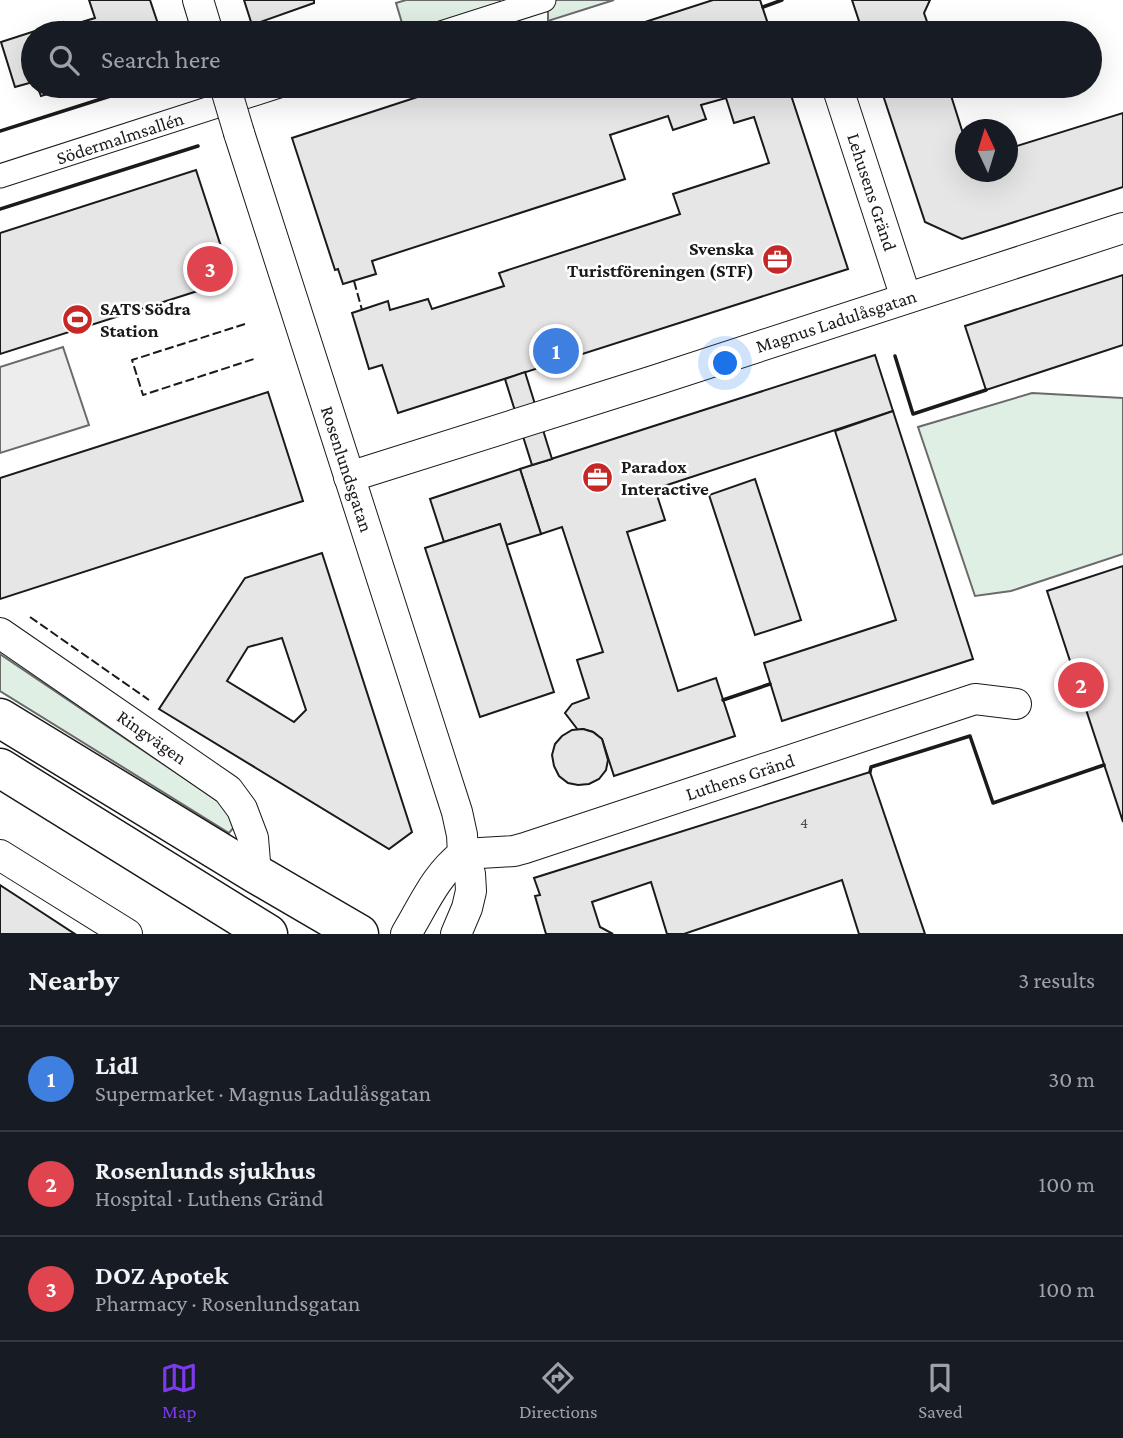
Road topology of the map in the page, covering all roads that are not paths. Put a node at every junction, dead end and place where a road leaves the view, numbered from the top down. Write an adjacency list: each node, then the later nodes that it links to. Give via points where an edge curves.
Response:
1 (198, 0): 3 (street)
2 (544, 0): 4 (street)
3 (204, 21)
4 (478, 21)
5 (229, 98): 11 (street, Rosenlundsgatan, bridge)
6 (242, 98): 8 (street, Södermalmsallén)
7 (840, 98): 10 (street, Lehusens Gränd)
8 (0, 176)
9 (1123, 228): 10 (street, Magnus Ladulåsgatan)
10 (906, 298): 11 (street, Magnus Ladulåsgatan)
11 (349, 477): 16 (street, Rosenlundsgatan, via 457,812)
12 (0, 633): 18 (street, Ringvägen, via 228,790 242,809 253,838)
13 (1016, 704): 16 (street, Luthens Gränd, via 975,699 525,848)
14 (0, 718): 18 (main road)
15 (0, 768): 19 (main road)
16 (463, 854): 22 (street, via 439,877); 23 (street, Rosenlundsgatan, via 471,891)
17 (0, 855): 20 (street)
18 (256, 874): 21 (main road)
19 (249, 930)
20 (127, 934)
21 (359, 934)
22 (406, 934)
23 (456, 934)

